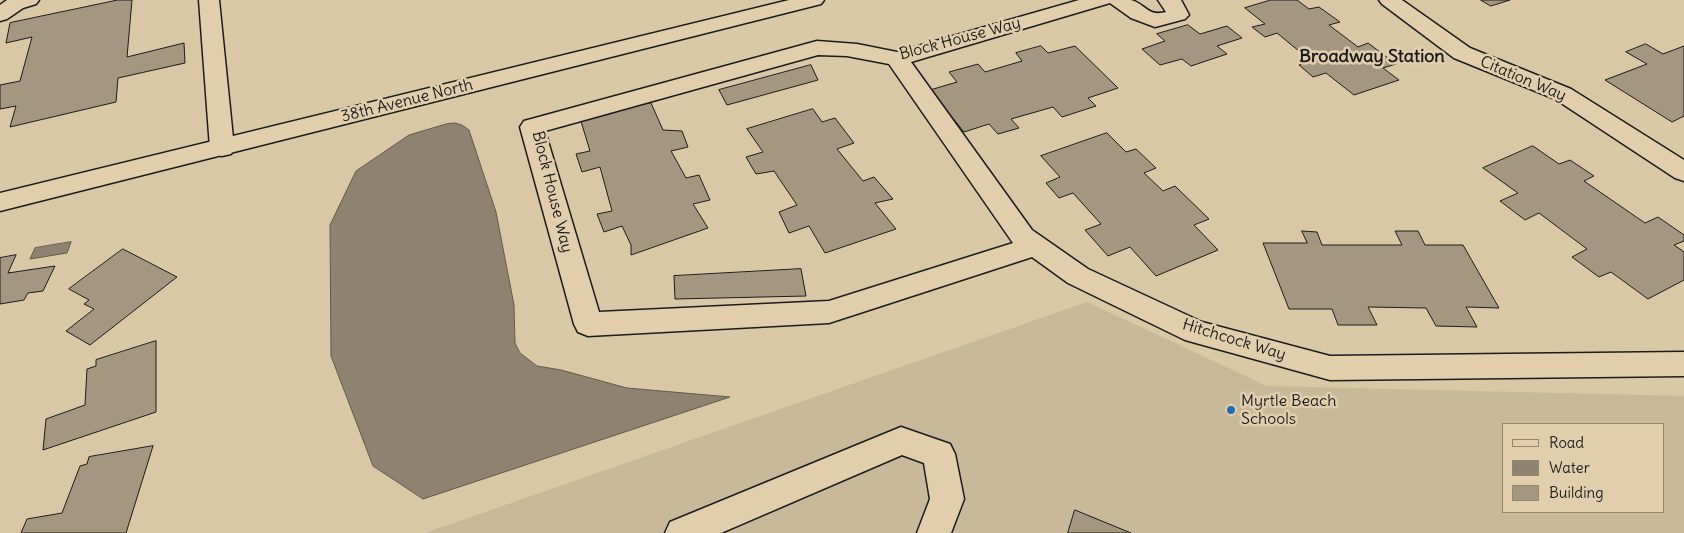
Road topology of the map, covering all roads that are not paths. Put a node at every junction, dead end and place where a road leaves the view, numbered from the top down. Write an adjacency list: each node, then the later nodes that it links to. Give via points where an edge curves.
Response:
1 (29, 0): 8 (street, via 16,3)
2 (210, 0): 10 (street)
3 (814, 0): 10 (street, 38th Avenue North)
4 (1102, 0): 9 (street, Block House Way)
5 (1118, 0): 6 (street, via 1138,14 1155,20 1178,15)
6 (1168, 0)
7 (1389, 0): 11 (street, Citation Way, via 1462,53 1563,94)
8 (0, 15)
9 (897, 59): 13 (street, Hitchcock Way, via 1023,237); 13 (street, Block House Way, via 841,47 816,48 532,127 588,324 829,312)
10 (222, 148): 12 (street, 38th Avenue North)
11 (1684, 172)
12 (0, 202)
13 (1036, 246): 14 (street, Hitchcock Way, via 1078,276 1194,332 1330,368)
14 (1684, 364)
15 (682, 533): 16 (street, via 901,441 939,454 947,499)
16 (934, 533)

